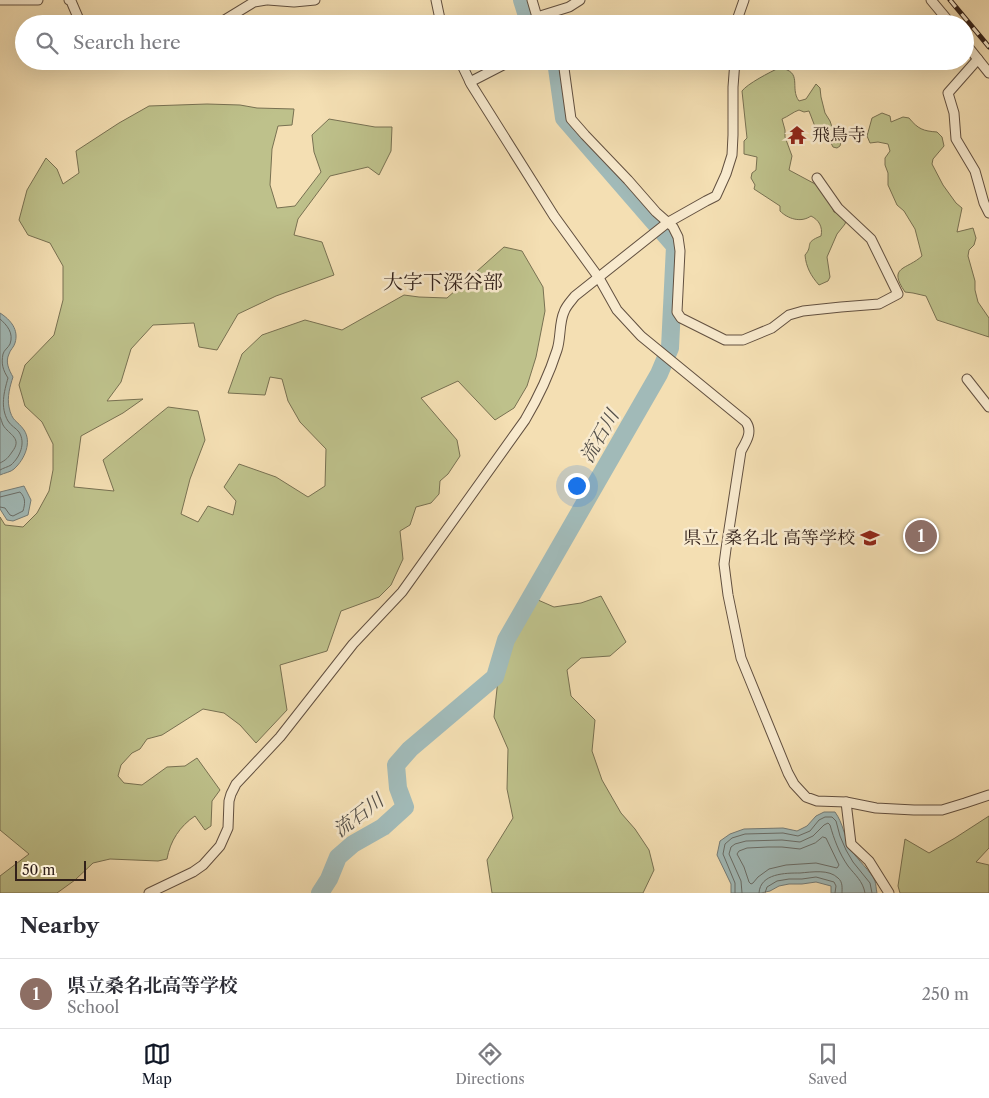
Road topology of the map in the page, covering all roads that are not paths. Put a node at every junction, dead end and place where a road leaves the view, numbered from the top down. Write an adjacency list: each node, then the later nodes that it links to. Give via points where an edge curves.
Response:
1 (0, 0): 2 (street)
2 (38, 0)
3 (70, 0): 11 (street)
4 (267, 0): 5 (street); 12 (street, via 254,2)
5 (315, 0)
6 (436, 0): 13 (street)
7 (532, 0): 14 (street)
8 (580, 0): 15 (street)
9 (744, 0): 16 (street)
10 (931, 0): 17 (street)
11 (77, 15)
12 (233, 15)
13 (439, 15)
14 (536, 15)
15 (551, 15)
16 (739, 15)
17 (941, 15)
18 (974, 54): 19 (street)
19 (978, 59): 20 (street); 21 (street)
20 (974, 64)
21 (988, 69)
22 (464, 70): 27 (street)
23 (493, 70): 27 (street)
24 (564, 70): 30 (street, via 571,119)
25 (734, 70): 30 (street, via 732,155 716,196)
26 (968, 70): 29 (street, via 948,93 956,139 974,171)
27 (470, 82): 31 (street, via 554,216)
28 (818, 178): 30 (street, via 838,208 871,239 898,294 879,304 803,311 743,340 725,340 681,318 677,312 680,251 678,237)
29 (989, 214)
30 (667, 223): 31 (street)
31 (598, 278): 35 (street, via 617,310 641,336 749,426 748,439 741,451 724,564 741,658 794,784 806,798 817,802); 36 (street, via 575,296 563,314 558,348 541,392 525,420 402,592 353,644 280,737 236,784 229,801 228,828 220,846 203,865)
32 (967, 379): 33 (street)
33 (989, 407)
34 (989, 795): 35 (street, via 942,810 876,808)
35 (846, 802): 37 (street, via 851,844 869,861)
36 (149, 893)
37 (889, 893)

